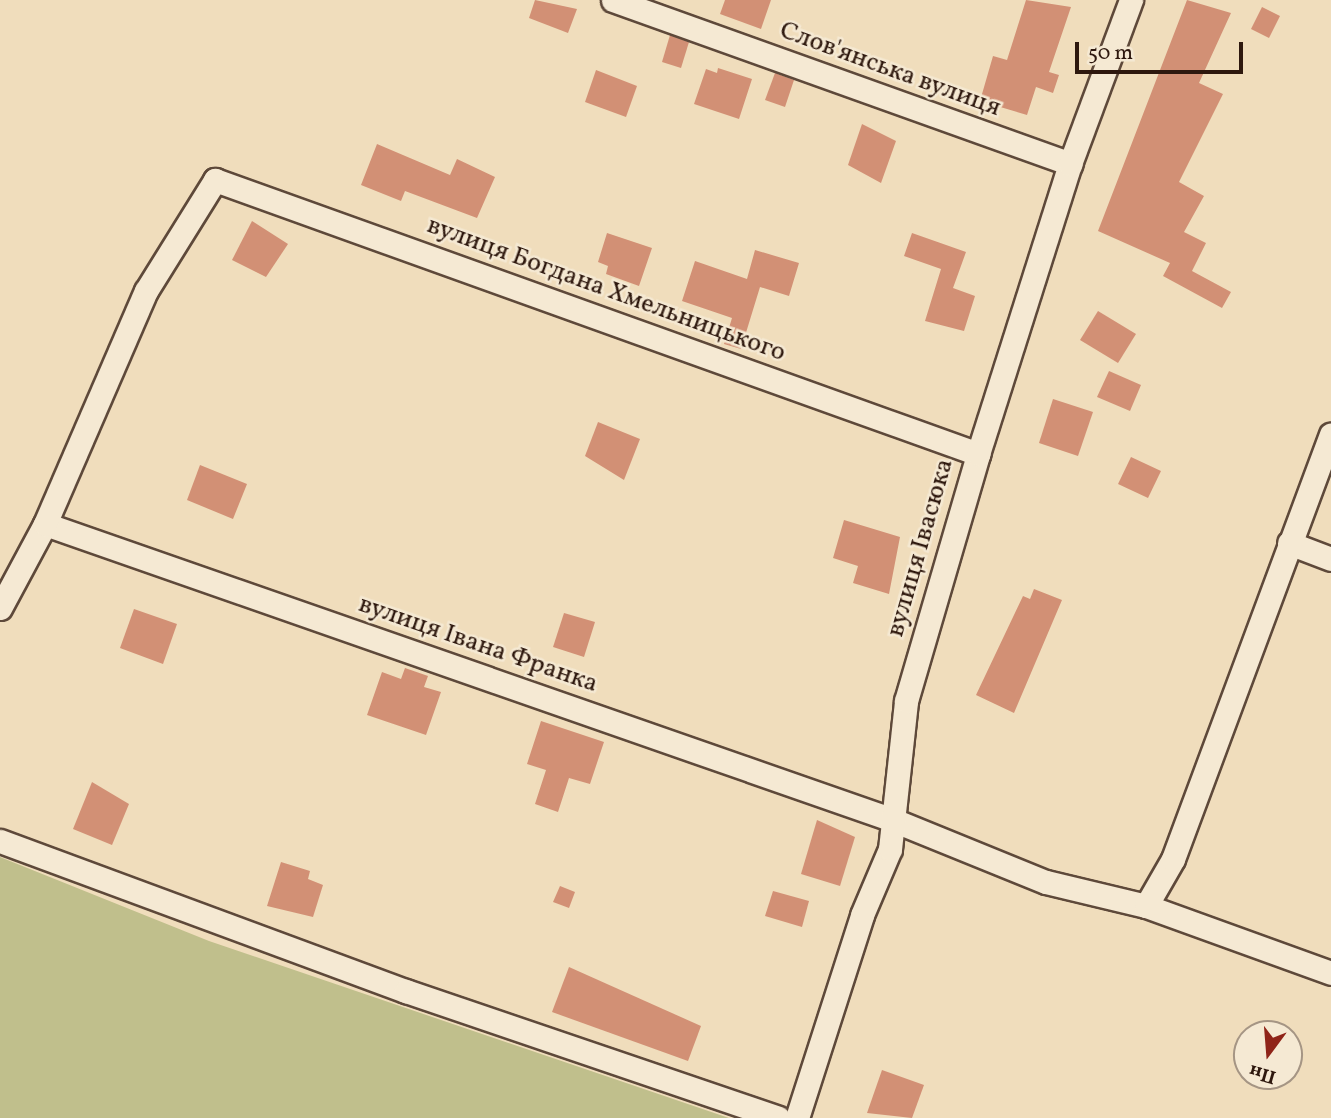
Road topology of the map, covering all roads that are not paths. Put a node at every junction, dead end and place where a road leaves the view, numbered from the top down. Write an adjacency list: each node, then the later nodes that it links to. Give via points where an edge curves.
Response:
1 (613, 0): 3 (street, Слов'янська вулиця)
2 (1131, 0): 4 (street, вулиця Івасюка)
3 (664, 9): 4 (street, Слов'янська вулиця)
4 (1070, 164): 6 (street, вулиця Івасюка)
5 (1331, 434): 8 (street)
6 (978, 454): 7 (street, вулиця Богдана Хмельницького, via 215,180 146,291); 11 (street, вулиця Івасюка, via 906,701)
7 (45, 524): 10 (street); 11 (street, вулиця Івана Франка)
8 (1290, 542): 9 (street); 13 (street, via 1173,859)
9 (1331, 559)
10 (0, 608)
11 (893, 820): 13 (street, вулиця Івана Франка, via 1046,882); 16 (street, вулиця Івасюка, via 890,849 862,915)
12 (0, 841): 15 (street, via 406,991)
13 (1146, 906): 14 (street, вулиця Івана Франка)
14 (1331, 973)
15 (778, 1118)
16 (797, 1118)

